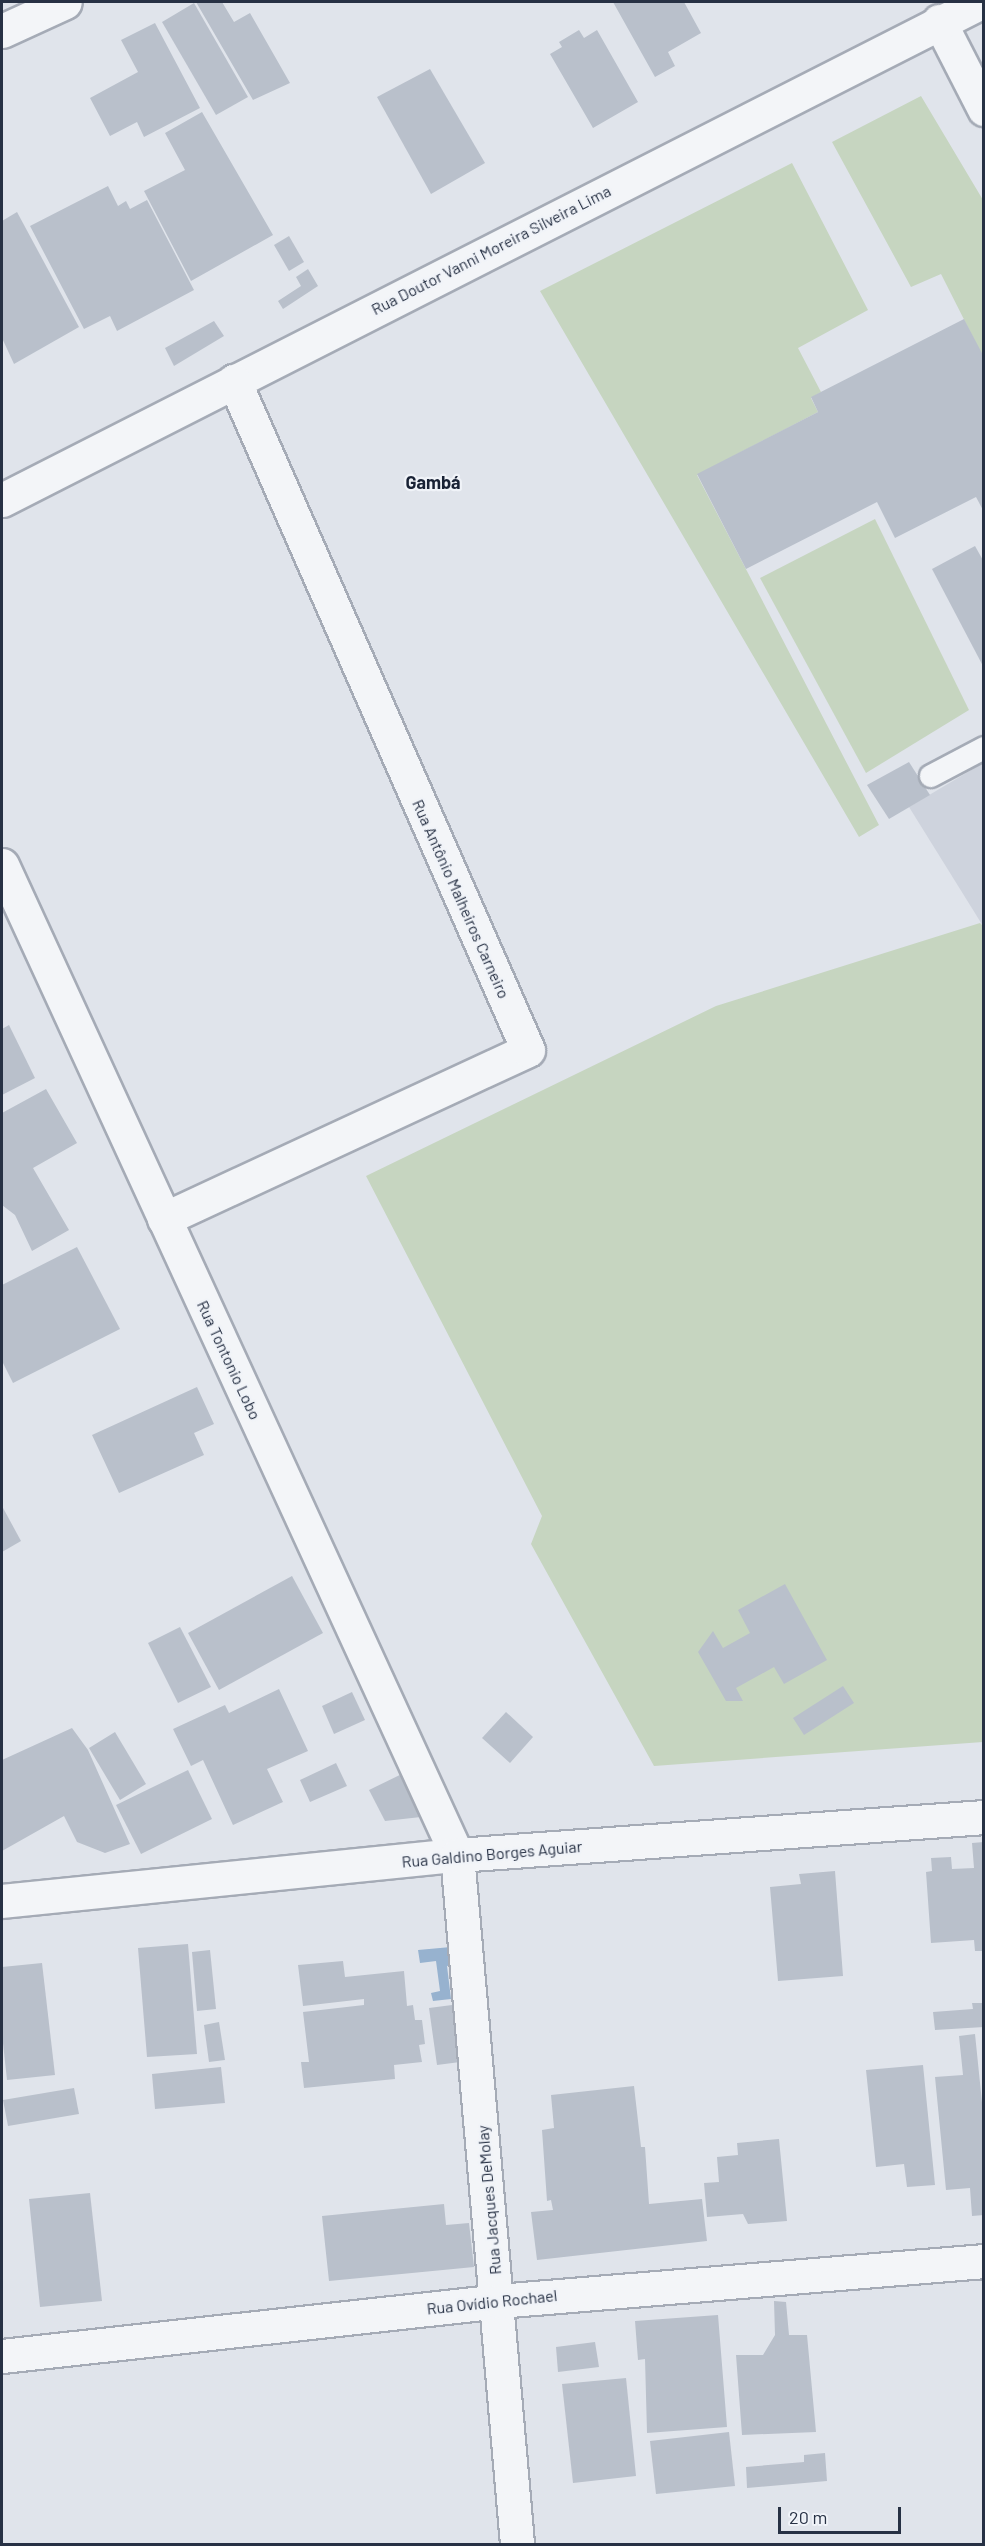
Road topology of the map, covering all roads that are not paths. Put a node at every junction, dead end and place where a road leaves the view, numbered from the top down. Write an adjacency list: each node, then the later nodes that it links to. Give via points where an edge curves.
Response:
1 (65, 2): 4 (street)
2 (981, 2): 3 (street, Rua Doutor Vanni Moreira Silveira Lima)
3 (939, 21): 5 (street); 6 (street, Rua Doutor Vanni Moreira Silveira Lima)
4 (2, 31)
5 (984, 109)
6 (234, 381): 7 (street, Rua Doutor Vanni Moreira Silveira Lima); 11 (street, Rua Antônio Malheiros Carneiro, via 528,1050)
7 (2, 500)
8 (984, 748): 9 (lane)
9 (931, 776)
10 (2, 865): 11 (street, Rua Tontonio Lobo)
11 (164, 1219): 13 (street, Rua Tontonio Lobo)
12 (984, 1817): 13 (street, Rua Galdino Borges Aguiar)
13 (457, 1855): 14 (street, Rua Galdino Borges Aguiar); 16 (street, Rua Jacques DeMolay)
14 (2, 1902)
15 (984, 2261): 16 (street, Rua Ovídio Rochael)
16 (498, 2301): 17 (street, Rua Ovídio Rochael); 18 (street, Rua Jacques DeMolay)
17 (2, 2356)
18 (516, 2544)

